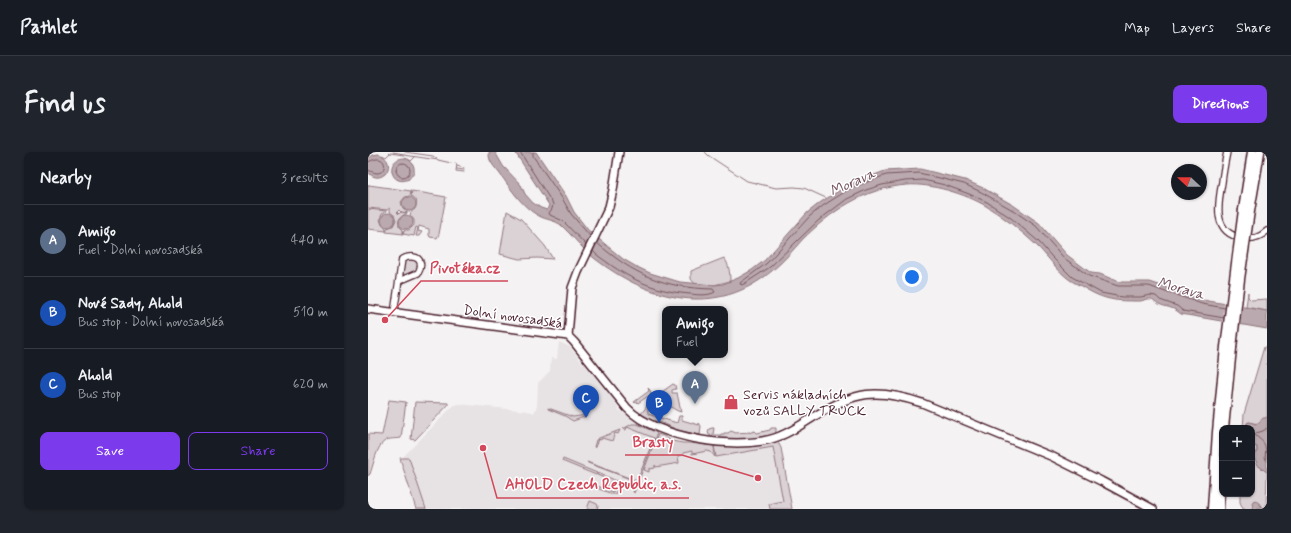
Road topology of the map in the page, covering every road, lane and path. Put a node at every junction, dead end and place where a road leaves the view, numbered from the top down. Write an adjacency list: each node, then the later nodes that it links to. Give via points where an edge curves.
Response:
1 (619, 152): 10 (main road, via 612,198 572,288)
2 (1227, 152): 6 (street, via 1218,206 1223,227 1230,234 1243,238 1256,238)
3 (1252, 152): 5 (highway)
4 (1260, 152): 5 (highway)
5 (1246, 210): 11 (highway, bridge, via 1240,279)
6 (1267, 231)
7 (399, 281): 7 (street, via 418,273 421,266 418,259 410,256 402,259); 9 (street)
8 (368, 309): 9 (main road, Dolní novosadská)
9 (394, 313): 10 (main road, Dolní novosadská)
10 (568, 336): 14 (main road, Dolní novosadská, via 630,411 652,425 679,435 718,442 766,440 781,435 848,399 870,393 895,395 1053,457)
11 (1228, 347): 12 (highway); 15 (highway, via 1218,414)
12 (1224, 425)
13 (1222, 461): 16 (highway)
14 (1153, 509)
15 (1212, 509)
16 (1219, 509)

